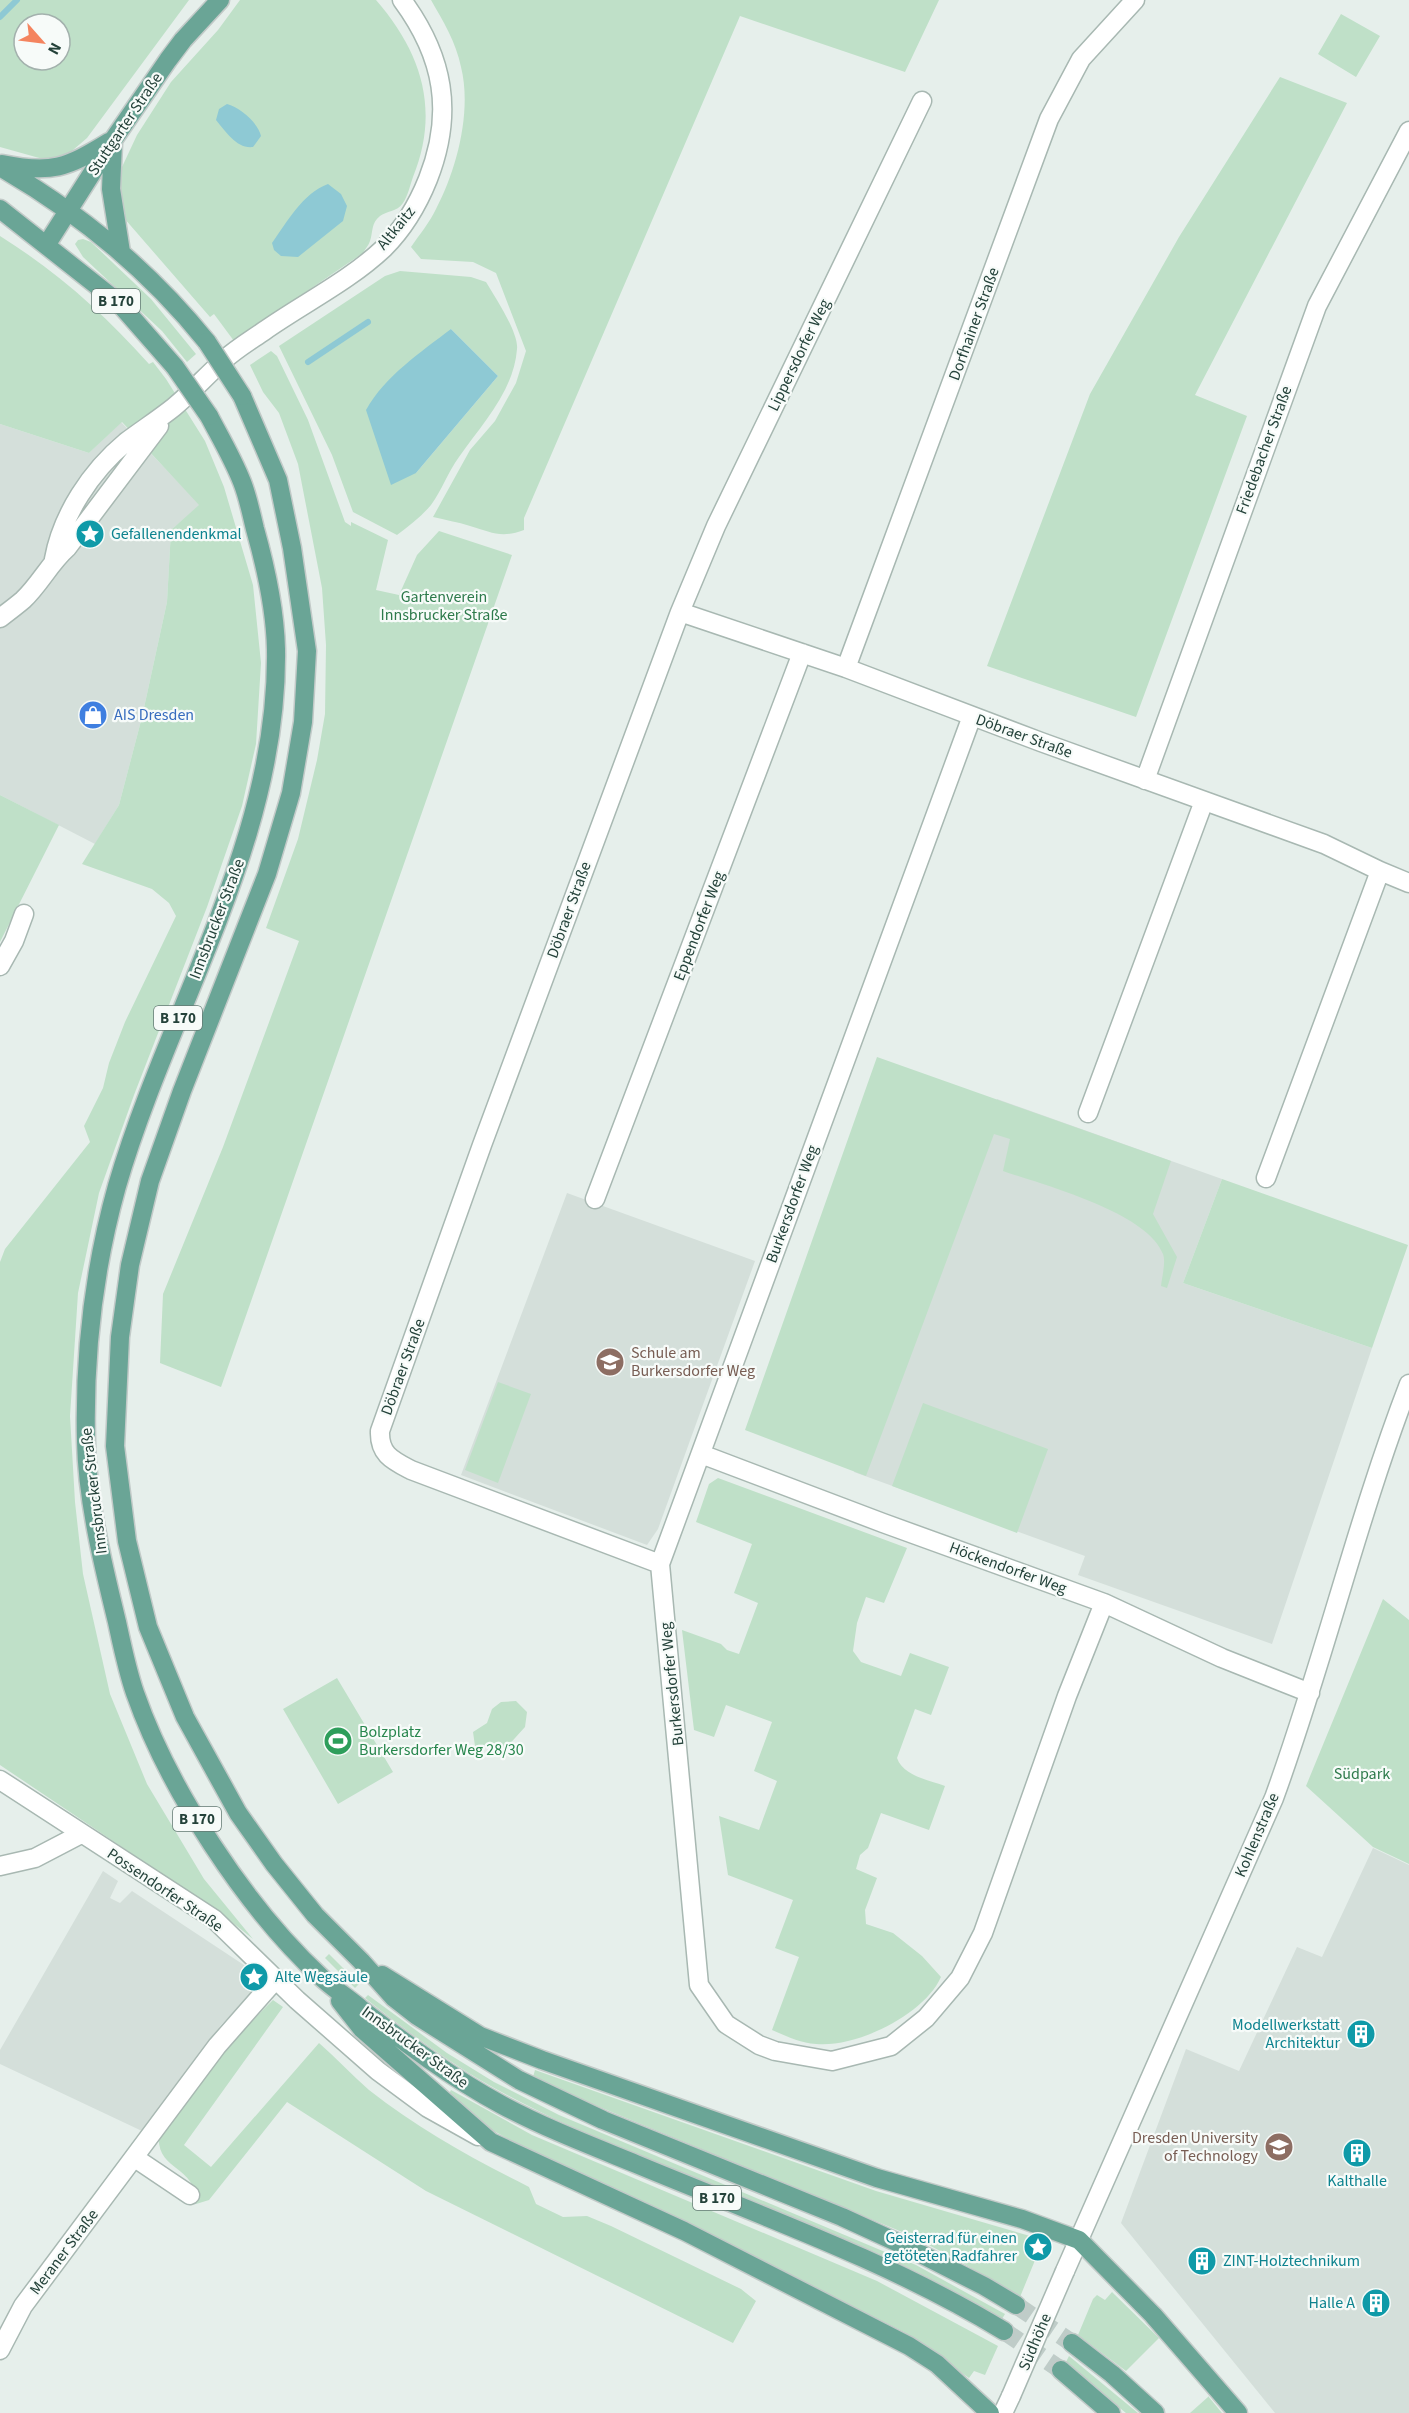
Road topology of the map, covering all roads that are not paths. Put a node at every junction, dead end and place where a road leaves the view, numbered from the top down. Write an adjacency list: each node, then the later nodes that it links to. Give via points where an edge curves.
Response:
1 (203, 0): 5 (main road, Stuttgarter Straße)
2 (220, 0): 5 (main road, Stuttgarter Straße)
3 (402, 0): 14 (street, Altkaitz, via 430,49 443,104 438,153 421,197 384,248 226,359)
4 (1135, 0): 19 (street, Dorfhainer Straße, via 1081,60 1050,119)
5 (183, 40): 8 (main road, Stuttgarter Straße)
6 (922, 100): 16 (street, Lippersdorfer Weg, via 716,526)
7 (1409, 131): 21 (street, Friedebacher Straße, via 1317,306)
8 (113, 140): 9 (main road, via 55,169); 11 (main road, Stuttgarter Straße); 13 (main road, via 111,189)
9 (0, 165): 11 (main road, Innsbrucker Straße / B 170)
10 (0, 209): 12 (main road, Innsbrucker Straße / B 170)
11 (68, 210): 12 (main road); 13 (main road, Innsbrucker Straße / B 170)
12 (47, 244): 39 (main road, Innsbrucker Straße / B 170, bridge, via 119,303 175,366 209,416 243,484 268,573 276,645 273,717 264,776 242,856 117,1188 88,1346 86,1446 99,1548 119,1632 134,1692 163,1759 209,1840 247,1894)
13 (121, 252): 38 (main road, Innsbrucker Straße / B 170, bridge, via 175,303 207,342 242,396 278,480 306,651 303,722 291,793 267,874 150,1181 130,1265 120,1337 115,1446 127,1541 148,1627 185,1717 238,1813 315,1915)
14 (174, 406): 15 (street, Altkaitz); 15 (street, Altkaitz, via 125,443 98,470 75,502 57,540)
15 (54, 560): 17 (street, Altkaitz, via 23,600)
16 (680, 612): 18 (street, Döbraer Straße); 32 (street, Döbraer Straße, via 482,1145 379,1443 391,1460 411,1470)
17 (0, 618)
18 (802, 653): 19 (street, Döbraer Straße); 29 (street, Eppendorfer Weg)
19 (846, 668): 20 (street, Döbraer Straße)
20 (972, 716): 21 (street, Döbraer Straße); 31 (street, Burkersdorfer Weg)
21 (1145, 780): 22 (street, Döbraer Straße)
22 (1204, 801): 23 (street, Döbraer Straße, via 1324,844); 27 (street)
23 (1380, 871): 24 (street, Döbraer Straße); 28 (street)
24 (1409, 883)
25 (24, 914): 26 (street)
26 (0, 966)
27 (1088, 1113)
28 (1266, 1178)
29 (595, 1199)
30 (1409, 1384): 34 (street, Kohlenstraße, via 1349,1562)
31 (701, 1454): 32 (street, Burkersdorfer Weg); 33 (street, Höckendorfer Weg)
32 (660, 1564): 33 (street, Burkersdorfer Weg, via 699,1985 726,2024 759,2045 832,2061 891,2046 926,2018 960,1978 983,1933 1066,1696)
33 (1104, 1603): 34 (street, Höckendorfer Weg)
34 (1310, 1694): 44 (street, Kohlenstraße, via 1274,1798)
35 (0, 1780): 36 (street, Possendorfer Straße)
36 (81, 1834): 37 (street, via 35,1858); 40 (street, Possendorfer Straße, via 214,1919)
37 (0, 1866)
38 (361, 1961): 44 (main road, via 480,2036 877,2178 1030,2221); 46 (main road, Innsbrucker Straße / B 170, via 394,1998 417,2016 519,2080 603,2120 842,2217)
39 (323, 1978): 41 (main road, via 362,2029); 47 (main road, Innsbrucker Straße / B 170, via 395,2035 505,2107 841,2248 937,2292)
40 (276, 1979): 41 (street, Possendorfer Straße, via 378,2071 428,2108); 42 (street, Meraner Straße, via 217,2046)
41 (491, 2142): 51 (main road, via 684,2231 909,2346 937,2364)
42 (135, 2158): 43 (street); 49 (street, Meraner Straße, via 23,2306)
43 (190, 2195)
44 (1079, 2240): 45 (street, Kohlenstraße); 55 (main road, via 1153,2315)
45 (1065, 2271): 52 (street, Südhöhe, bridge)
46 (1016, 2305)
47 (1004, 2331)
48 (1072, 2343): 54 (main road)
49 (0, 2350)
50 (1061, 2370): 53 (main road)
51 (990, 2413)
52 (1003, 2413)
53 (1111, 2413)
54 (1155, 2413)
55 (1238, 2413)

